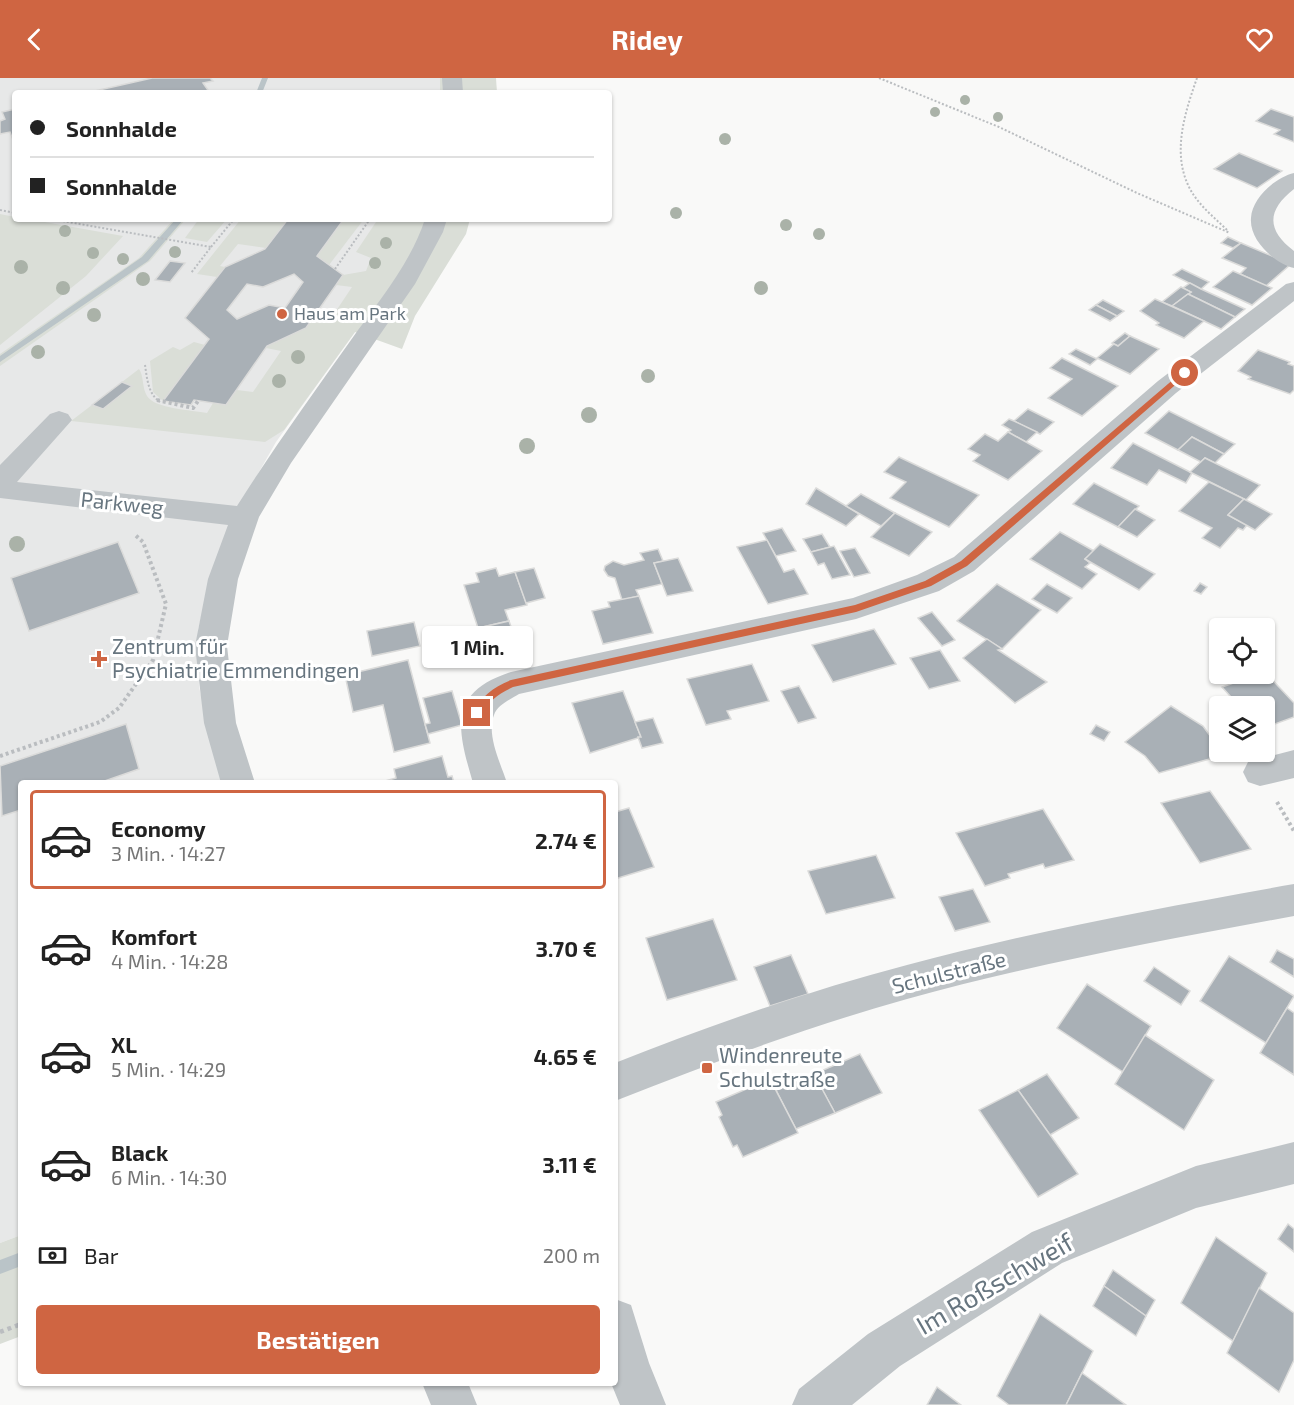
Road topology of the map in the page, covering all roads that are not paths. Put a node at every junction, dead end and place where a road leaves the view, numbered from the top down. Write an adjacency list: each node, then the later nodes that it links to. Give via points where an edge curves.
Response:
1 (1294, 179): 3 (street, via 1263,208 1261,223 1268,239)
2 (435, 222): 7 (street, via 403,284 280,459)
3 (1292, 259)
4 (1294, 289): 11 (street, via 1167,387 964,564 928,583 856,608 545,676 496,691 481,707 474,726)
5 (59, 420): 6 (street, via 11,470)
6 (0, 488): 7 (street, Parkweg)
7 (245, 517): 10 (street, via 223,579 211,646 220,723)
8 (1294, 764): 9 (street)
9 (1260, 772)
10 (237, 780)
11 (489, 780)
12 (1294, 900): 13 (street, Schulstraße, via 1125,931 907,981 702,1047)
13 (618, 1081)
14 (1294, 1163): 19 (street, Im Roßschweif, via 1196,1187 1047,1247 884,1350)
15 (618, 1332): 18 (street)
16 (446, 1386): 17 (street)
17 (454, 1405)
18 (643, 1405)
19 (815, 1405)

